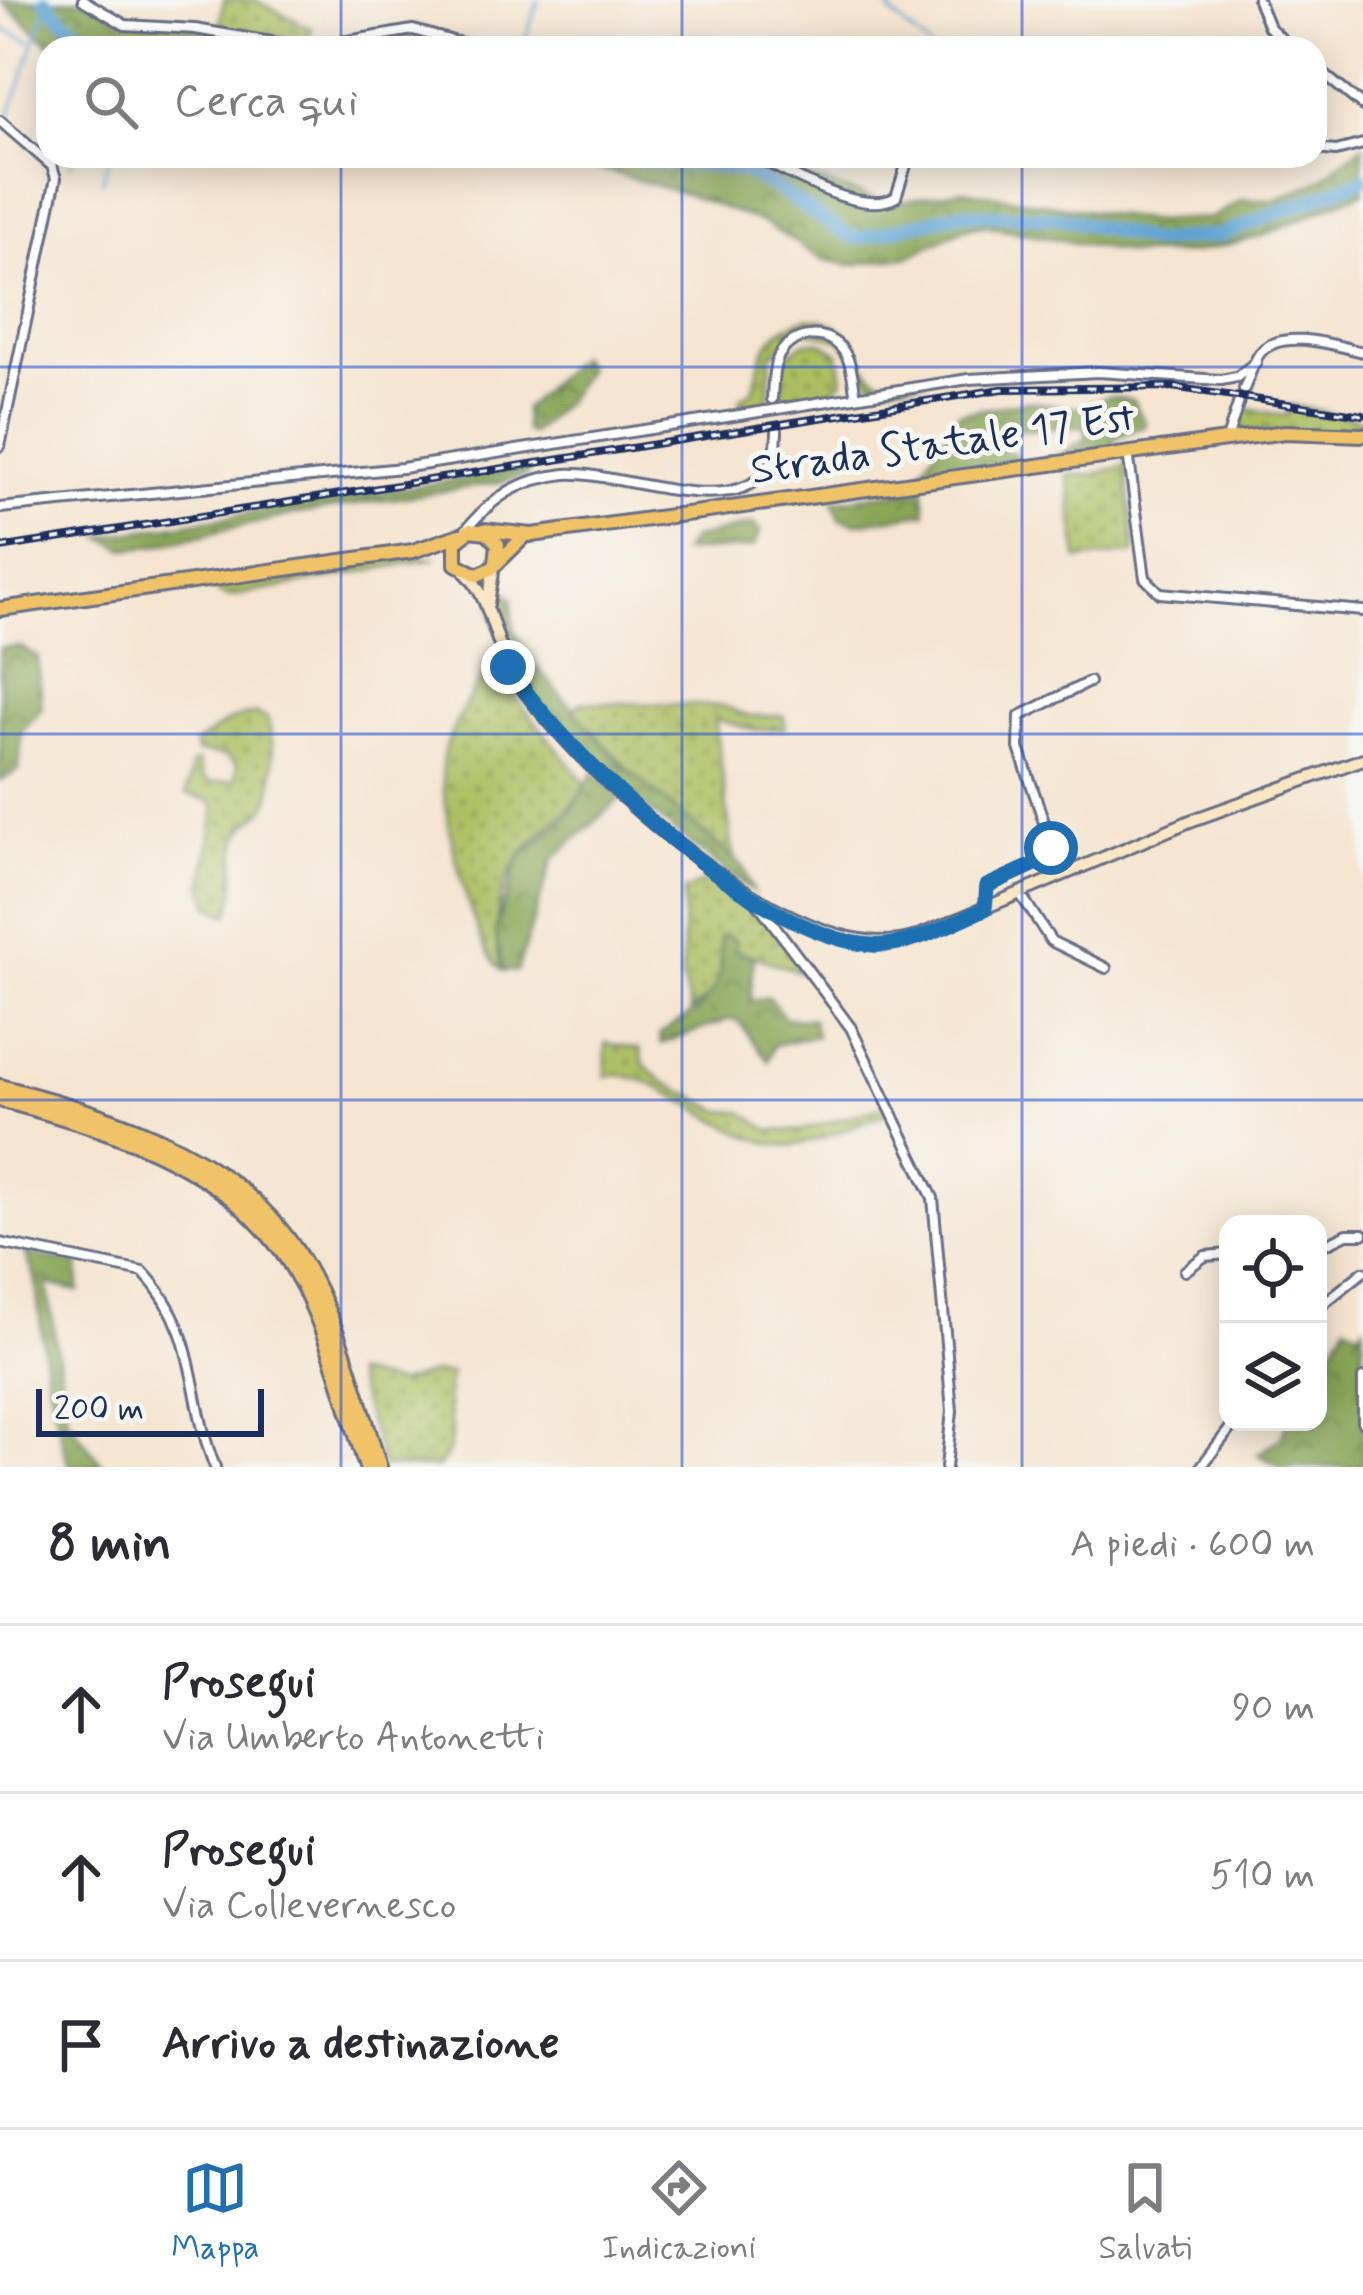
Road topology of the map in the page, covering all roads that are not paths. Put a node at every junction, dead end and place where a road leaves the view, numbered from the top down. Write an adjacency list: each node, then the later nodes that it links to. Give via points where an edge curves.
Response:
1 (83, 0): 3 (street, via 124,25)
2 (1258, 0): 6 (street)
3 (237, 36)
4 (377, 36): 5 (street)
5 (435, 36)
6 (1278, 36)
7 (1327, 77): 8 (street)
8 (1363, 106)
9 (0, 121): 12 (street)
10 (1363, 144): 11 (street)
11 (1327, 150)
12 (36, 152)
13 (53, 168): 23 (street)
14 (778, 168): 15 (street, via 877,203 896,197)
15 (905, 168)
16 (1363, 352): 17 (street, via 1295,341 1274,344)
17 (1258, 358): 18 (street, via 1251,356 1237,377 1058,372); 22 (street)
18 (856, 396): 19 (street, via 844,352 813,335 780,353); 25 (street, via 402,468)
19 (772, 399)
20 (777, 430): 26 (street, via 766,468 737,488 669,492 569,474 510,489)
21 (1363, 435): 22 (main road, Strada Statale 17 Est, via 1310,430)
22 (1227, 440): 24 (main road, Strada Statale 17 Est)
23 (0, 446)
24 (1128, 452): 29 (main road, Strada Statale 17 Est); 34 (street, via 1144,578 1156,590)
25 (0, 508)
26 (482, 509): 27 (street); 28 (street)
27 (483, 530): 28 (main road); 29 (main road, Strada Statale 17 Est); 31 (main road, via 497,544)
28 (462, 534): 30 (main road); 32 (main road, via 453,553)
29 (532, 535): 31 (main road, Strada Statale 17 Est)
30 (412, 551): 32 (main road); 33 (main road)
31 (495, 564): 32 (main road, via 481,574); 35 (street)
32 (462, 569): 35 (street)
33 (0, 608)
34 (1363, 611)
35 (490, 620): 39 (street, via 515,678 589,765)
36 (1089, 682): 40 (street, via 1020,716 1019,748 1051,848 1042,861 987,886)
37 (1363, 759): 38 (street, via 1270,789)
38 (1021, 895): 40 (street); 41 (street, via 1051,941)
39 (754, 898): 40 (street, via 874,946); 57 (street, via 851,1028 933,1198 952,1411)
40 (985, 909)
41 (1106, 968)
42 (0, 1087): 56 (highway, via 148,1132 241,1190 311,1276)
43 (0, 1099): 55 (highway, via 147,1144 194,1169 250,1215 302,1282)
44 (1363, 1234): 46 (street)
45 (0, 1244): 54 (street, via 143,1272 188,1346)
46 (1327, 1244)
47 (1219, 1254): 48 (street)
48 (1185, 1271)
49 (1363, 1272): 50 (street)
50 (1327, 1301)
51 (1363, 1378): 52 (street)
52 (1363, 1423)
53 (1228, 1431): 58 (street)
54 (215, 1467)
55 (367, 1467)
56 (379, 1467)
57 (946, 1467)
58 (1201, 1467)

